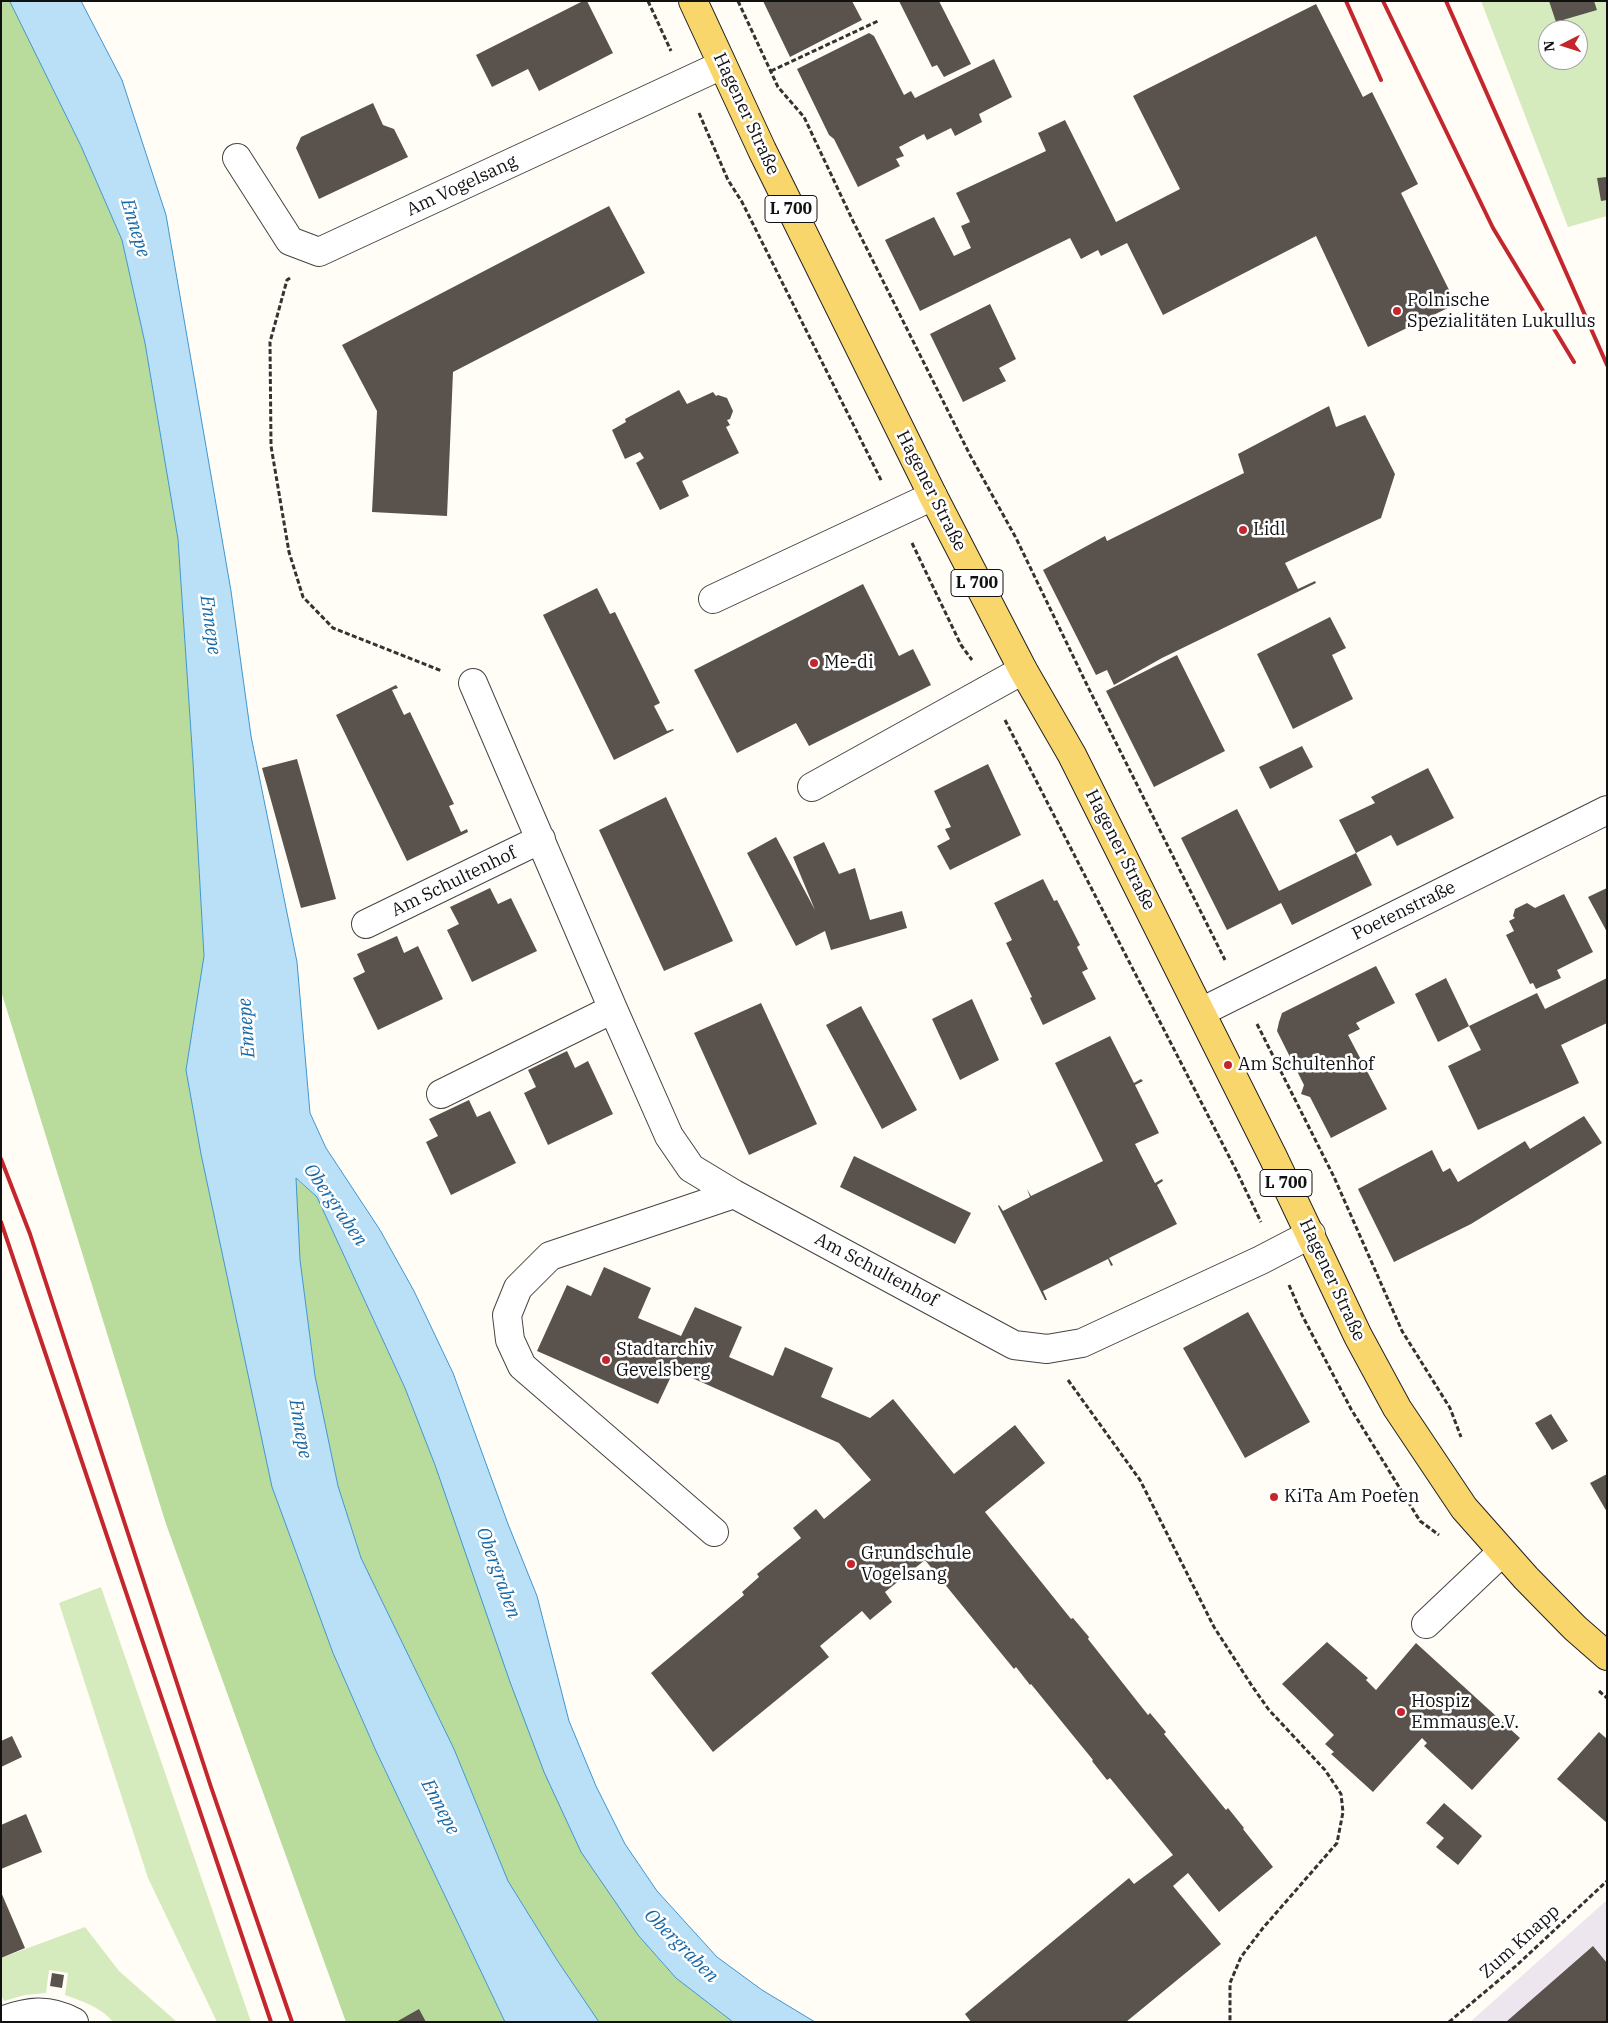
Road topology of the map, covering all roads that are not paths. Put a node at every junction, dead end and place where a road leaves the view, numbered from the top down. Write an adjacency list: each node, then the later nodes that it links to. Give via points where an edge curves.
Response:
1 (693, 1): 2 (main road, Hagener Straße / L 700)
2 (722, 65): 3 (street, Am Vogelsang, via 319,252 290,241); 4 (main road, Hagener Straße / L 700)
3 (237, 158)
4 (933, 496): 5 (street); 6 (main road, Hagener Straße / L 700)
5 (713, 599)
6 (1023, 670): 8 (street); 13 (main road, Hagener Straße / L 700, via 1072,755)
7 (473, 683): 10 (street, Am Schultenhof)
8 (812, 787)
9 (1607, 810): 13 (street, Poetenstraße)
10 (541, 839): 11 (street, Am Schultenhof); 12 (street, Am Schultenhof)
11 (366, 924)
12 (613, 1009): 14 (street); 15 (street, Am Schultenhof, via 669,1136 692,1168)
13 (1201, 1012): 16 (main road, Hagener Straße / L 700)
14 (441, 1094)
15 (734, 1194): 16 (street, Am Schultenhof, via 1014,1345 1047,1349 1082,1343 1268,1257); 17 (street, via 550,1256 518,1288 507,1315 510,1340 522,1366)
16 (1310, 1234): 18 (main road, Hagener Straße / L 700, via 1358,1336 1397,1408 1464,1508)
17 (714, 1532)
18 (1502, 1552): 19 (street); 20 (main road, Hagener Straße / L 700, via 1575,1628)
19 (1426, 1624)
20 (1607, 1656)
21 (1, 2021): 22 (street, via 24,2013 48,2012)
22 (74, 2022)

